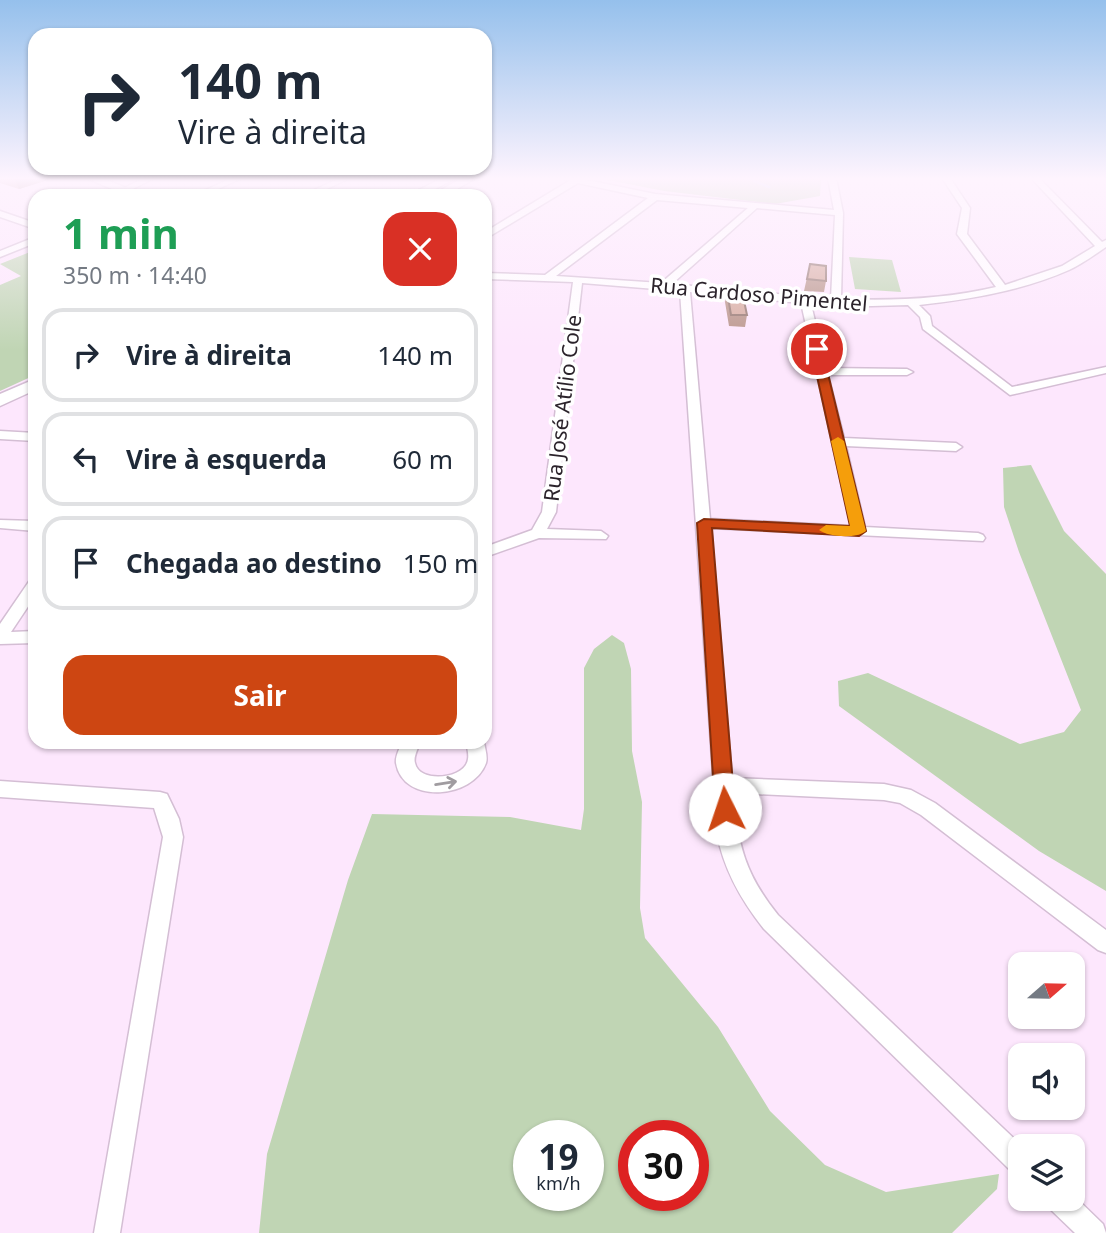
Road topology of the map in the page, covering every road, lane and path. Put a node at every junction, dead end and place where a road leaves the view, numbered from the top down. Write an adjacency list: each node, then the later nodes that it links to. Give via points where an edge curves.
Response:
1 (604, 236): 9 (street)
2 (721, 236): 11 (street)
3 (838, 236): 16 (street)
4 (963, 236): 13 (street)
5 (28, 243): 7 (street)
6 (1103, 245): 13 (street, Rua Cardoso Pimentel, via 1061,270)
7 (0, 254)
8 (492, 276): 9 (street, Rua Cardoso Pimentel)
9 (547, 278): 10 (street, Rua Cardoso Pimentel)
10 (578, 279): 11 (street, Rua Cardoso Pimentel); 32 (street, Rua José Atílio Cole, via 549,512)
11 (664, 285): 12 (street, Rua Cardoso Pimentel)
12 (685, 288): 14 (street, Rua Cardoso Pimentel); 28 (street)
13 (1002, 288): 15 (street, Rua Cardoso Pimentel)
14 (805, 300): 16 (street, Rua Cardoso Pimentel); 18 (street)
15 (910, 303): 16 (street, Rua Cardoso Pimentel); 17 (street, via 925,316 927,327 1010,391)
16 (836, 304)
17 (1106, 370)
18 (822, 371): 19 (street); 26 (street)
19 (907, 372)
20 (28, 387): 21 (main road)
21 (0, 401)
22 (28, 401): 23 (main road)
23 (0, 415)
24 (0, 435): 25 (street)
25 (28, 437)
26 (838, 442): 27 (street); 31 (street)
27 (956, 447)
28 (704, 523): 31 (street); 41 (street)
29 (0, 524): 30 (street)
30 (28, 526)
31 (859, 531): 34 (street)
32 (538, 533): 33 (street); 35 (street)
33 (601, 536)
34 (978, 538)
35 (492, 551)
36 (28, 595): 37 (street)
37 (0, 637): 38 (street)
38 (28, 637)
39 (407, 749): 40 (street, one-way to 40, via 408,770 422,782 442,786 470,773 478,757)
40 (476, 749)
41 (723, 785): 43 (street, via 904,796 928,809); 44 (street, via 730,852 758,906)
42 (1, 792): 46 (street, via 160,800 169,819 173,837)
43 (1106, 943)
44 (1008, 1150)
45 (1071, 1211): 47 (street)
46 (107, 1233)
47 (1094, 1233)

